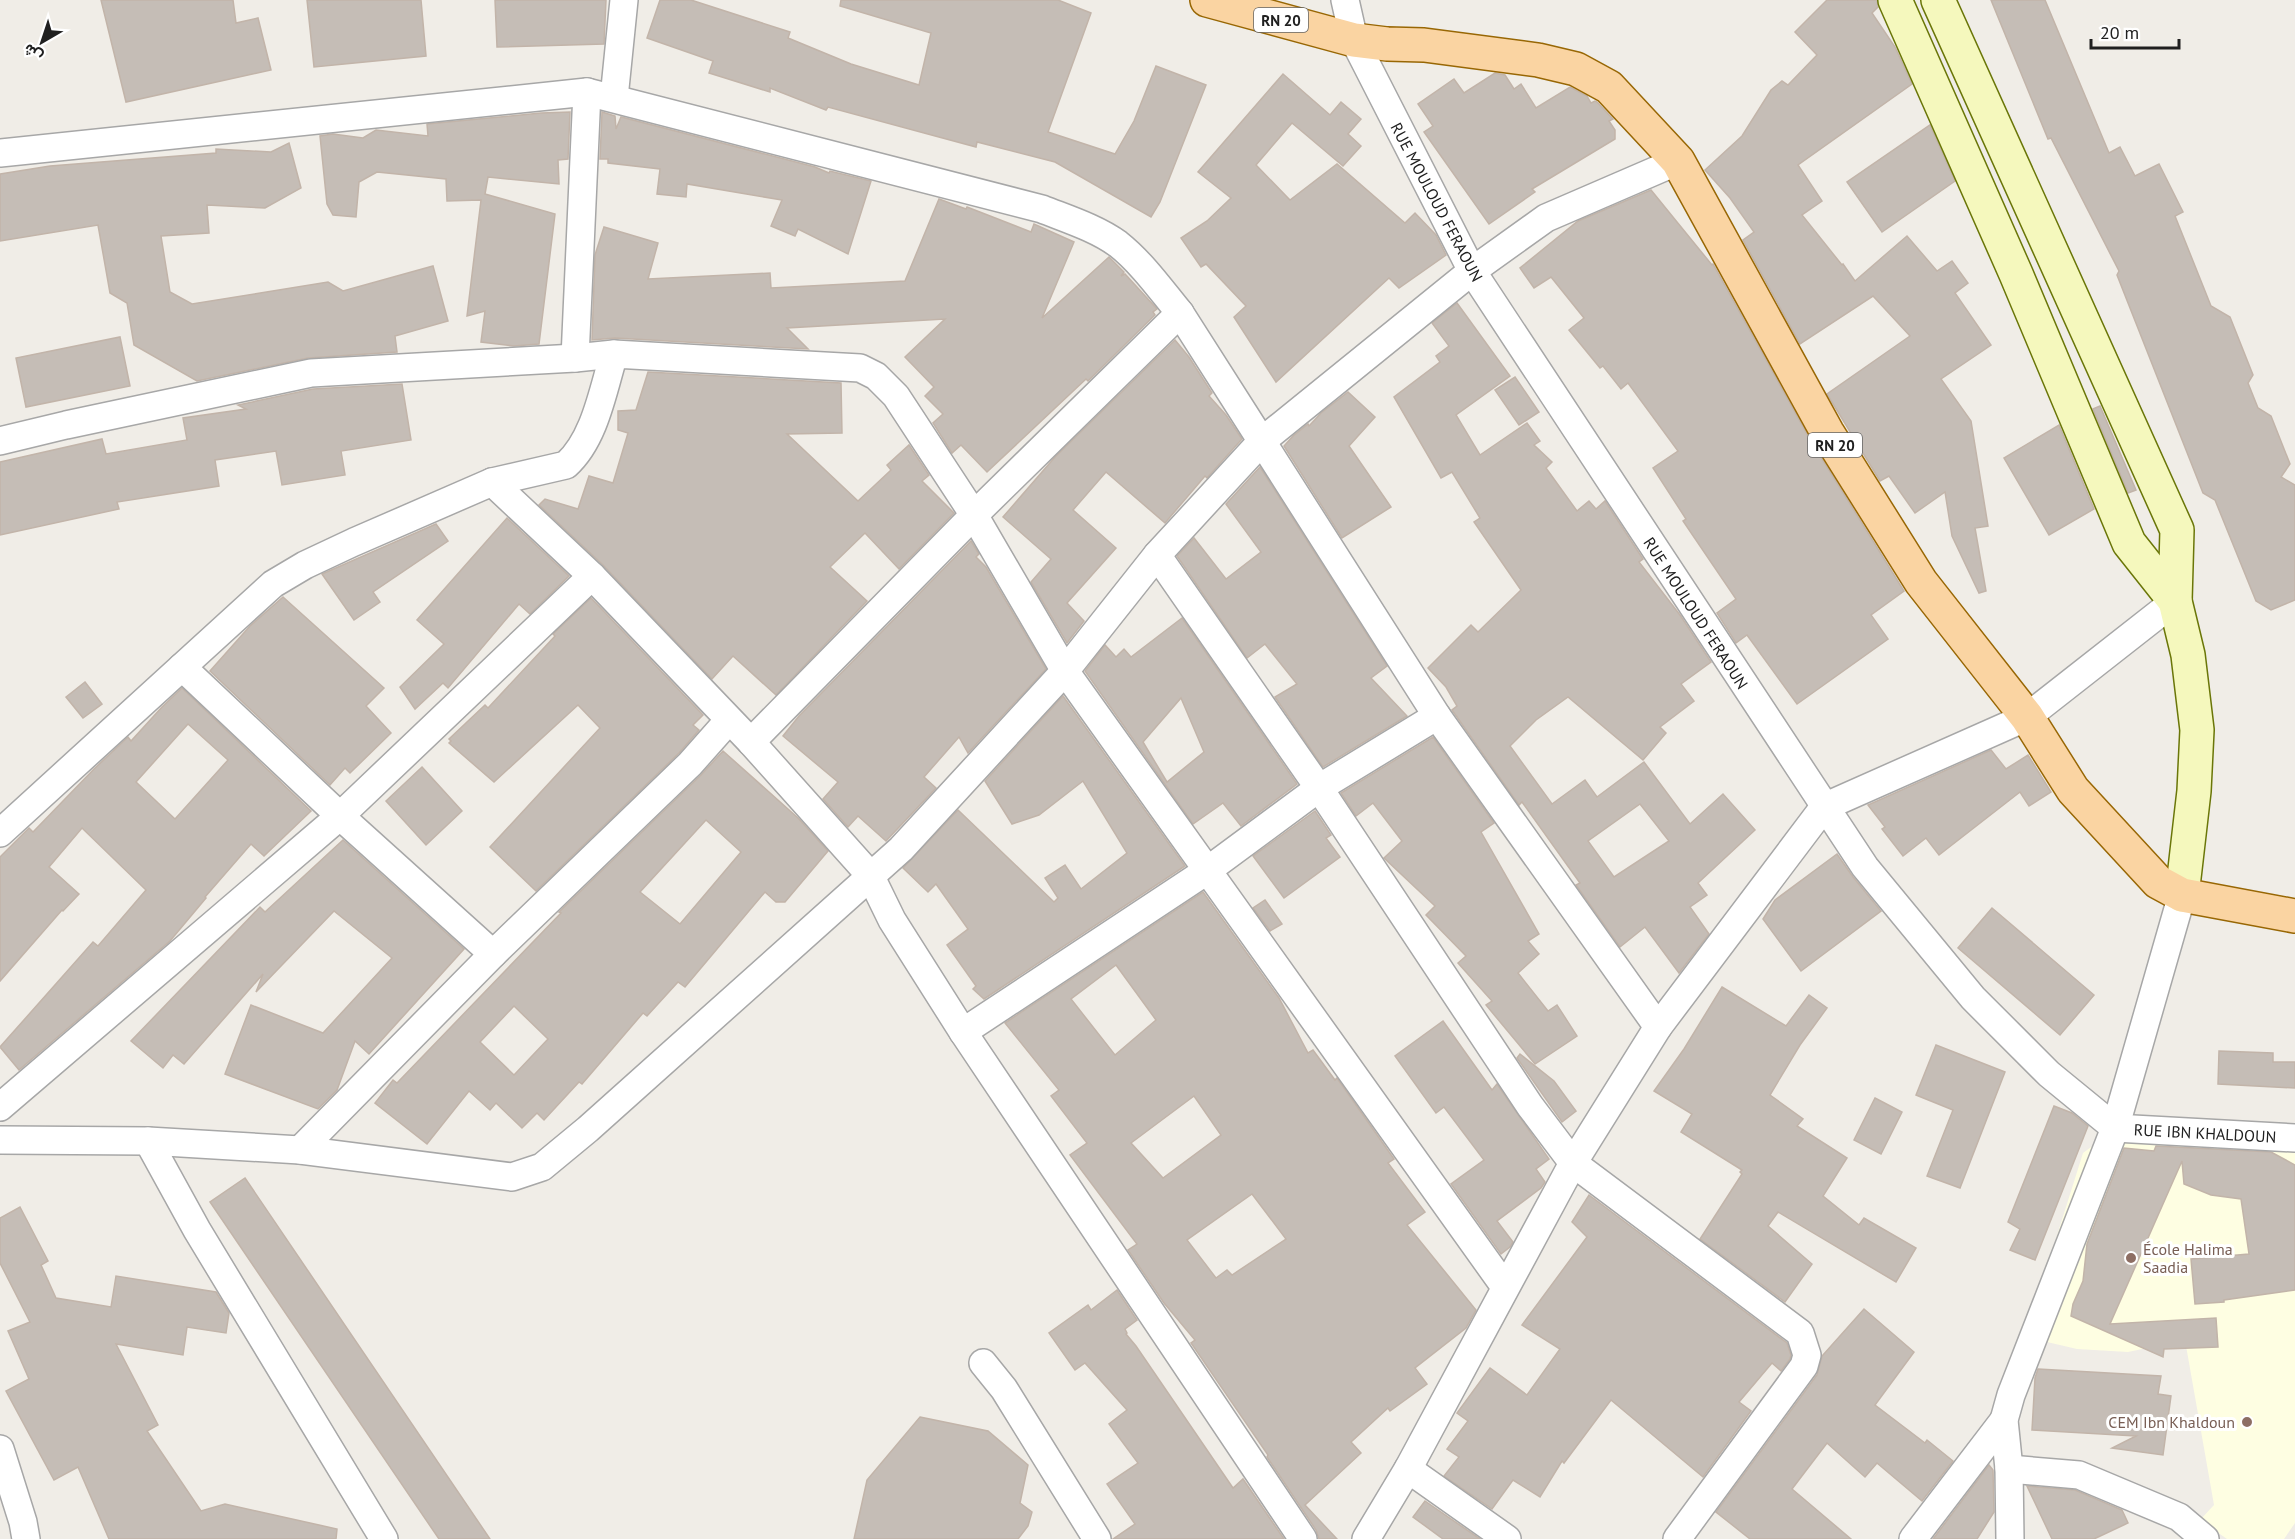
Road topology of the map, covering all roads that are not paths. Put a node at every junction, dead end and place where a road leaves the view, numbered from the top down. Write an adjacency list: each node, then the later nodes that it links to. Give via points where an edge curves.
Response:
1 (624, 0): 8 (street)
2 (1207, 0): 6 (main road, RN 20)
3 (1345, 0): 6 (street, RUE MOULOUD FERAOUN)
4 (1895, 0): 21 (main road, via 2129,543)
5 (1938, 0): 21 (main road, via 2177,530)
6 (1354, 40): 10 (main road, RN 20, via 1539,60 1576,69 1609,87); 11 (street, RUE MOULOUD FERAOUN)
7 (587, 92): 8 (street); 9 (street); 14 (street)
8 (614, 98): 12 (street, via 1042,209 1118,244)
9 (0, 153)
10 (1678, 161): 11 (street, via 1546,218); 25 (main road, RN 20, via 1839,452 1921,582)
11 (1472, 271): 16 (street); 29 (street, RUE MOULOUD FERAOUN)
12 (1180, 313): 16 (street); 18 (street)
13 (614, 354): 14 (street); 17 (street, via 594,420 575,457 566,465); 18 (street, via 867,370 896,396)
14 (575, 358): 15 (street, via 311,373)
15 (0, 441)
16 (1262, 441): 19 (street); 24 (street)
17 (492, 482): 20 (street); 22 (street, via 354,542 273,584)
18 (974, 515): 23 (street); 27 (street)
19 (1156, 555): 23 (street); 28 (street)
20 (592, 576): 26 (street); 30 (street)
21 (2175, 601): 25 (street); 34 (main road, via 2188,655 2197,730)
22 (182, 667): 30 (street); 31 (street)
23 (1065, 671): 32 (street); 33 (street, via 901,849)
24 (1437, 716): 28 (street); 37 (street)
25 (2027, 717): 29 (street); 34 (main road, RN 20, via 2073,790 2158,882)
26 (729, 720): 27 (street); 36 (street, via 690,764)
27 (751, 742): 33 (street)
28 (1319, 788): 32 (street); 45 (street, via 1530,1107)
29 (1824, 807): 37 (street); 40 (street, RUE MOULOUD FERAOUN, via 1865,867 1973,998 2049,1074)
30 (340, 816): 36 (street); 39 (street)
31 (0, 833)
32 (1208, 870): 38 (street); 46 (street)
33 (870, 875): 38 (street, via 892,920); 44 (street, via 542,1167 512,1177)
34 (2182, 895): 35 (main road, RN 20); 40 (street)
35 (2295, 916)
36 (493, 954): 44 (street)
37 (1658, 1027): 45 (street)
38 (963, 1032): 55 (street)
39 (0, 1107)
40 (2115, 1128): 41 (street, RUE IBN KHALDOUN); 48 (street)
41 (2295, 1138)
42 (0, 1140): 43 (street)
43 (148, 1141): 44 (street); 53 (street, via 197,1230)
44 (300, 1150)
45 (1572, 1163): 46 (street); 58 (street, via 1800,1333 1804,1340 1804,1366)
46 (1505, 1287): 50 (street)
47 (983, 1363): 54 (street, via 1004,1389)
48 (2004, 1420): 51 (street); 59 (street)
49 (0, 1449): 52 (street)
50 (1408, 1469): 56 (street); 57 (street)
51 (2009, 1469): 60 (street); 61 (street, via 2079,1475 2179,1517)
52 (26, 1539)
53 (384, 1539)
54 (1097, 1539)
55 (1303, 1539)
56 (1366, 1539)
57 (1507, 1539)
58 (1677, 1539)
59 (1913, 1539)
60 (2010, 1539)
61 (2205, 1539)

